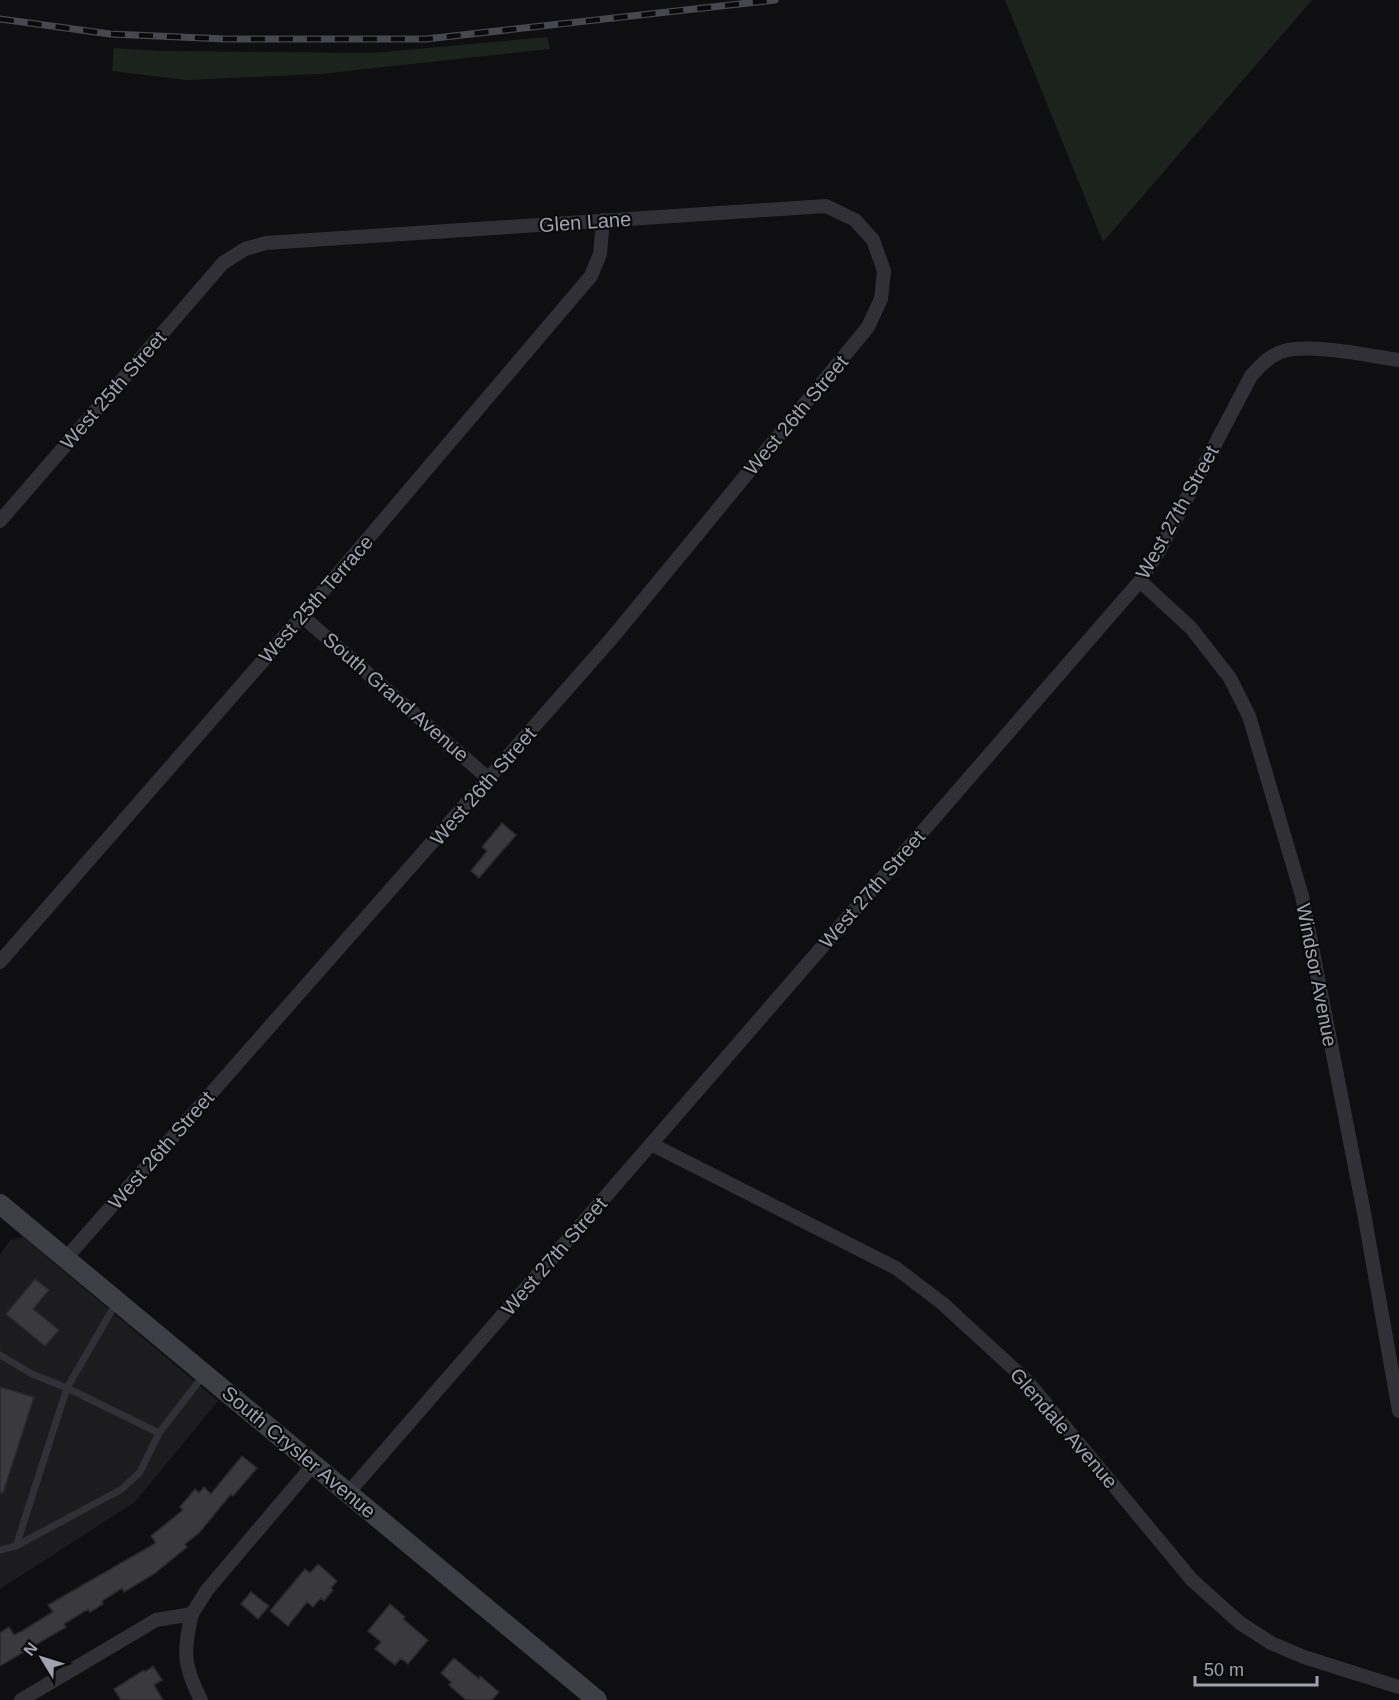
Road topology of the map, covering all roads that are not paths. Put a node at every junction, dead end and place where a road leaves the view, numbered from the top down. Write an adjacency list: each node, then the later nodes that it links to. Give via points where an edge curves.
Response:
1 (603, 220): 2 (street, Glen Lane, via 266,243); 3 (street, Glen Lane, via 826,206 855,220 873,240 884,271); 7 (street, West 25th Terrace, via 600,254 591,276)
2 (227, 260): 5 (street, West 25th Street)
3 (881, 299): 8 (street, West 26th Street, via 868,327 612,638)
4 (1399, 360): 6 (street, West 27th Street, via 1302,347 1265,361 1251,376)
5 (0, 521)
6 (1140, 581): 10 (street, West 27th Street); 17 (street, Windsor Avenue, via 1191,628 1230,678 1249,716 1302,896)
7 (302, 616): 8 (street, South Grand Avenue); 9 (street, West 25th Terrace)
8 (489, 779): 12 (street, West 26th Street)
9 (0, 962)
10 (651, 1144): 20 (street, West 27th Street); 24 (street, Glendale Avenue, via 896,1268 942,1303 1027,1381 1192,1580 1240,1623 1271,1643 1304,1657)
11 (0, 1204): 12 (main road, South Crysler Avenue)
12 (66, 1258): 13 (main road, South Crysler Avenue)
13 (117, 1301): 15 (main road, South Crysler Avenue); 16 (lane)
14 (0, 1355): 16 (lane)
15 (205, 1374): 18 (lane); 19 (main road, South Crysler Avenue)
16 (67, 1388): 18 (lane); 21 (lane)
17 (1399, 1411)
18 (159, 1433): 21 (lane, via 140,1472 122,1489)
19 (314, 1464): 20 (main road, South Crysler Avenue); 23 (street, via 207,1590)
20 (348, 1493): 27 (main road, South Crysler Avenue)
21 (16, 1546): 22 (lane)
22 (0, 1550)
23 (192, 1614): 25 (street, via 156,1620); 26 (street, via 184,1645 189,1676)
24 (1399, 1687)
25 (21, 1700)
26 (201, 1700)
27 (597, 1700)

